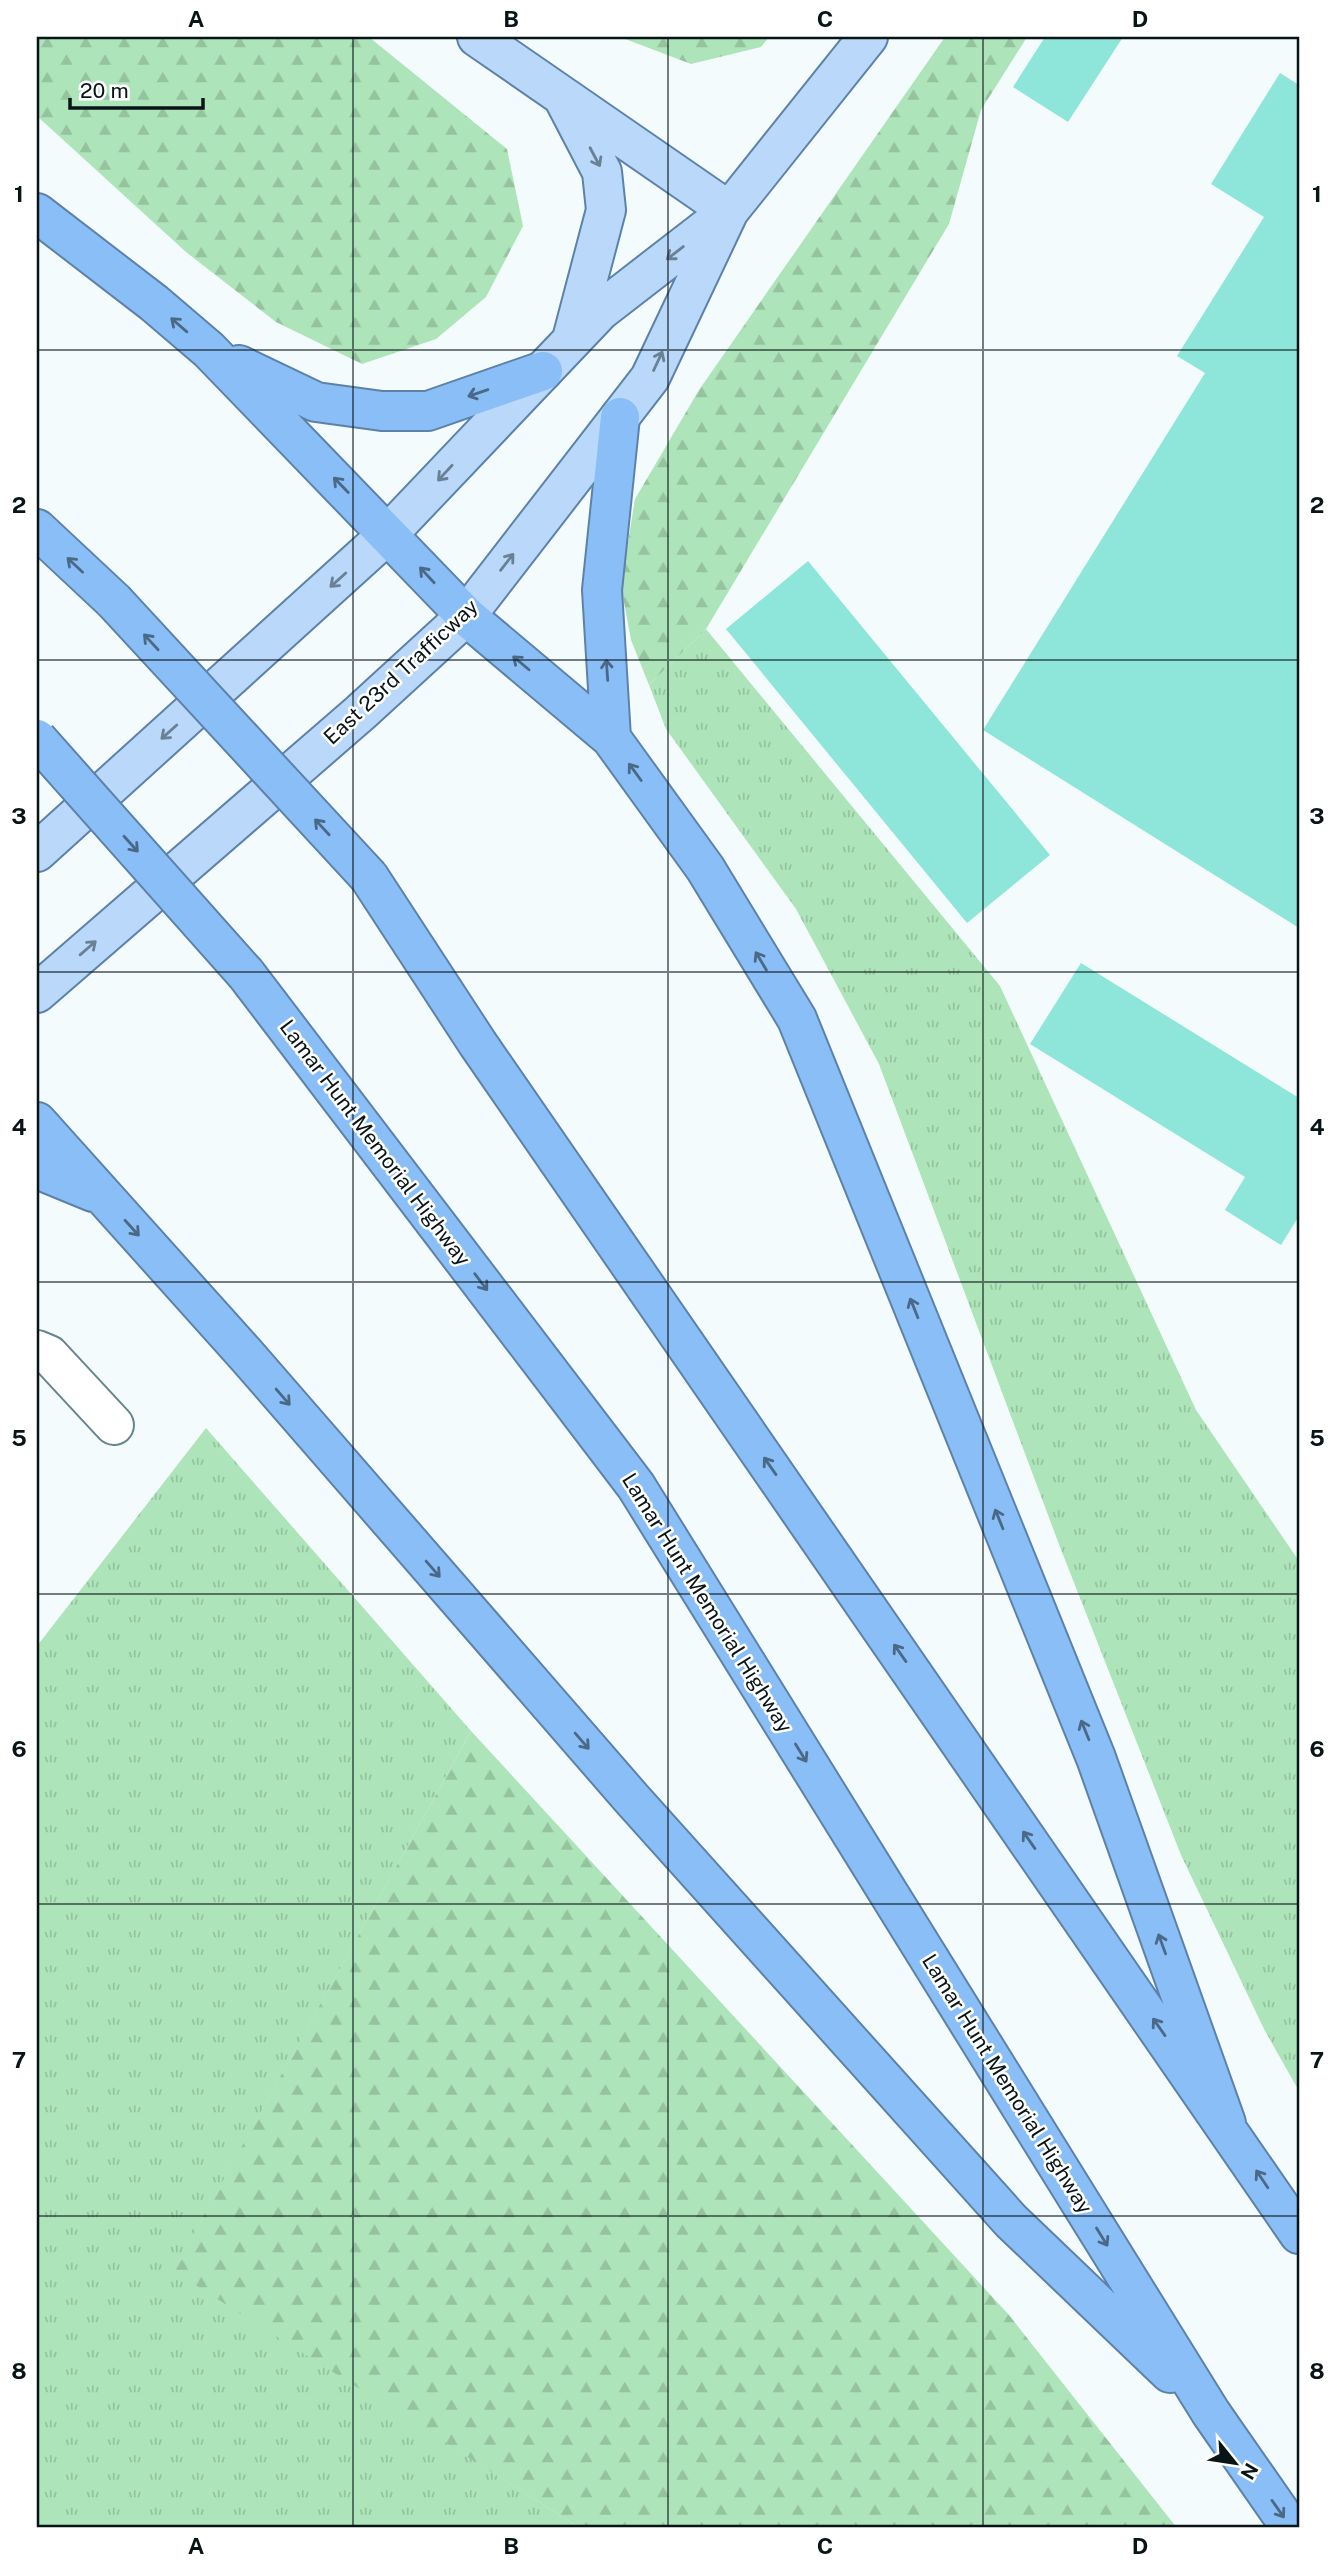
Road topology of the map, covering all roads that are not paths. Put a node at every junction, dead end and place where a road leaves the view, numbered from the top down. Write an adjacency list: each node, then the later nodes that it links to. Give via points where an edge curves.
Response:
1 (477, 37): 3 (main road)
2 (868, 37): 4 (main road, East 23rd Trafficway)
3 (563, 96): 4 (main road); 6 (main road, one-way to 6, via 603,172 606,211)
4 (729, 211): 6 (main road, East 23rd Trafficway, one-way to 6, via 600,311); 9 (main road, East 23rd Trafficway, one-way to 4, via 650,377)
5 (37, 213): 7 (highway, one-way to 5)
6 (571, 341): 8 (main road, East 23rd Trafficway)
7 (209, 350): 8 (highway, one-way to 7, via 428,411 382,411 316,402); 11 (highway, one-way to 7)
8 (543, 371): 11 (main road, East 23rd Trafficway, one-way to 11)
9 (620, 418): 12 (main road, East 23rd Trafficway, one-way to 9); 13 (highway, one-way to 9, via 602,590)
10 (37, 529): 22 (highway, one-way to 10, bridge, via 486,1056 369,877 114,601)
11 (388, 534): 12 (highway, one-way to 11); 15 (main road, East 23rd Trafficway, one-way to 15)
12 (466, 616): 13 (highway, one-way to 12); 16 (main road, East 23rd Trafficway, one-way to 12)
13 (611, 738): 22 (highway, one-way to 13, via 1096,1758 797,1019 705,869)
14 (37, 739): 24 (highway, Lamar Hunt Memorial Highway, one-way to 24, bridge, via 246,974 636,1486)
15 (37, 852)
16 (37, 993)
17 (37, 1122): 19 (highway)
18 (37, 1169): 19 (highway)
19 (103, 1195): 24 (highway, one-way to 24, via 632,1799 1011,2221)
20 (41, 1357): 21 (lane)
21 (114, 1425)
22 (1226, 2123): 23 (highway, one-way to 22)
23 (1299, 2234)
24 (1211, 2413): 25 (highway, Lamar Hunt Memorial Highway, one-way to 25)
25 (1292, 2528)

